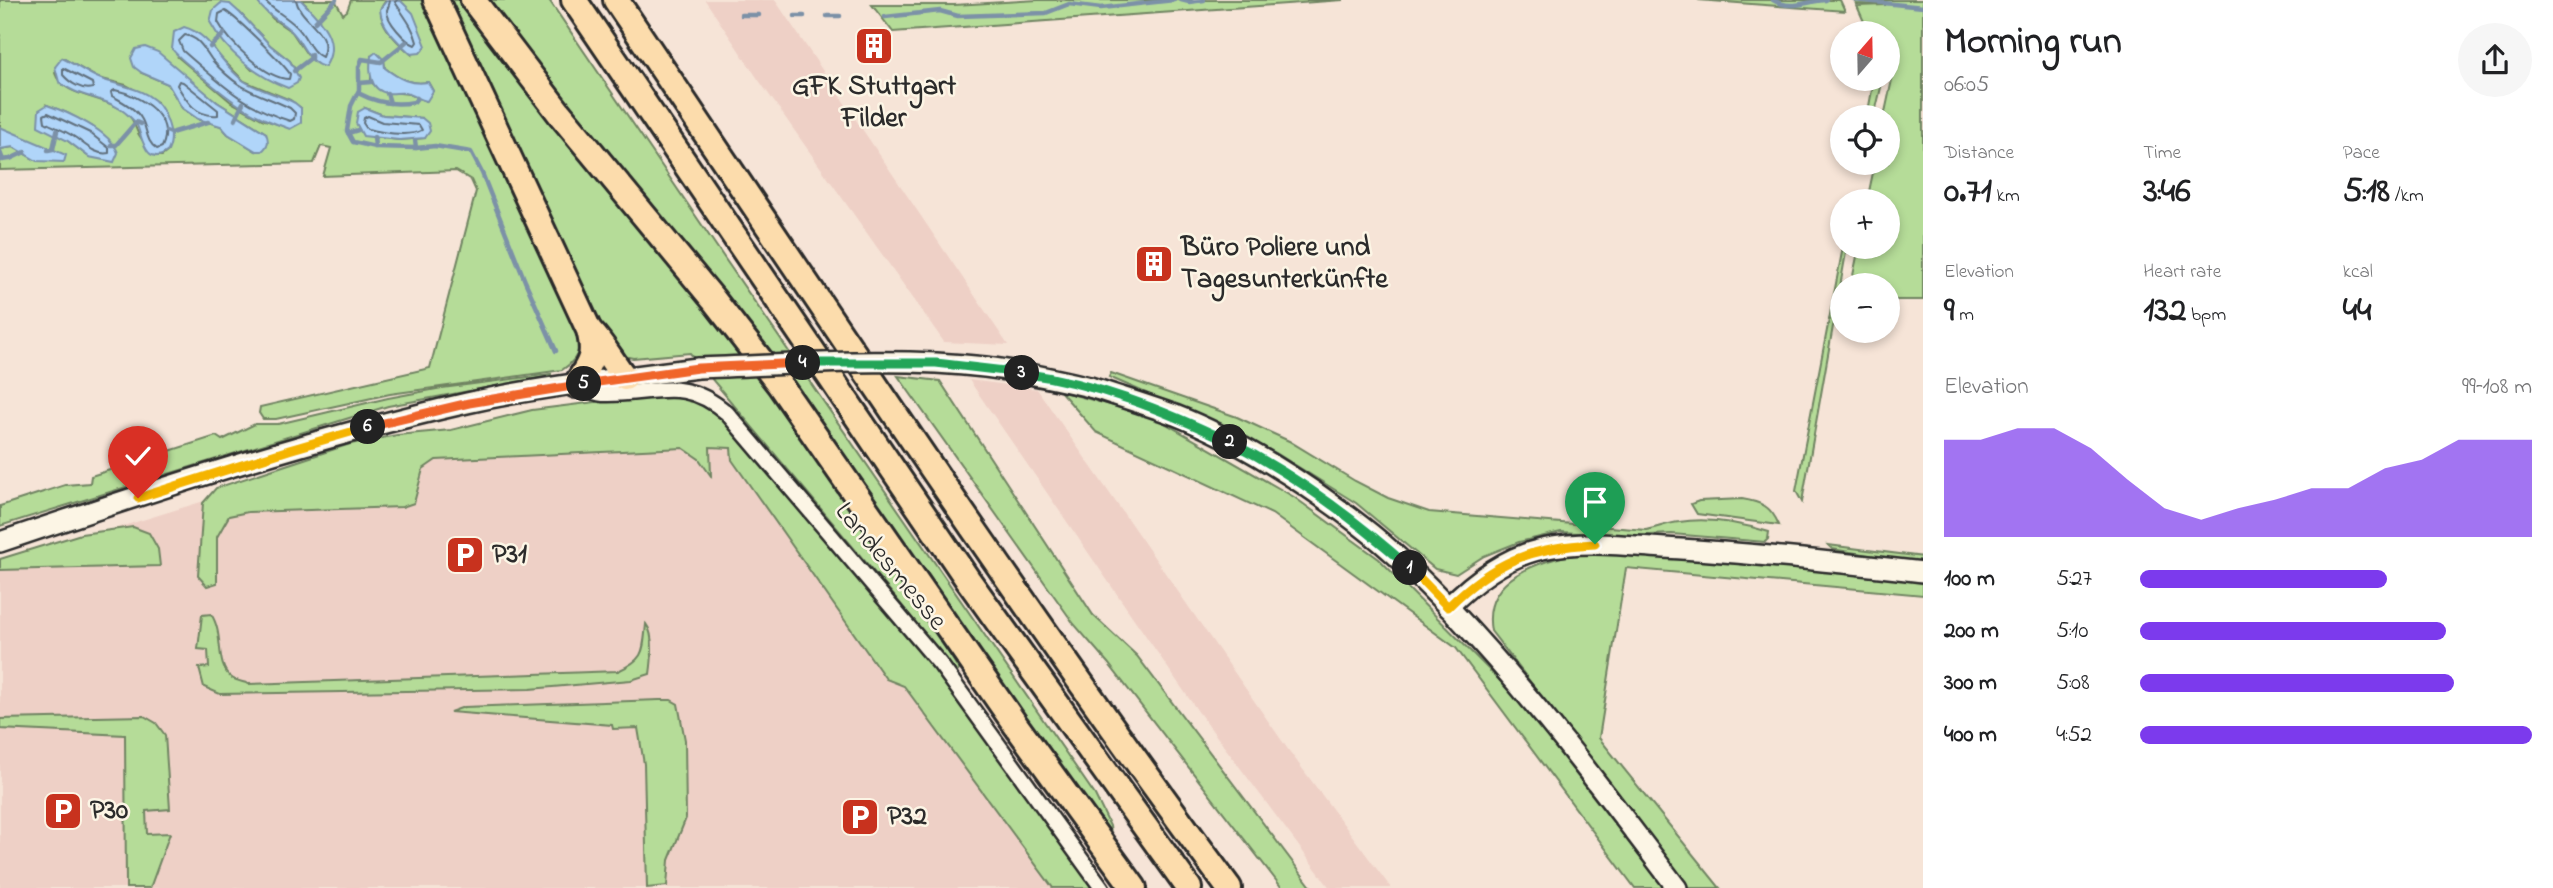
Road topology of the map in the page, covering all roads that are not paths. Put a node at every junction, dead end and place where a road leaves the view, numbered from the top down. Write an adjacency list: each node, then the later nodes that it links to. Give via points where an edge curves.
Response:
1 (436, 0): 5 (highway)
2 (474, 0): 12 (highway, via 560,114 779,384)
3 (574, 0): 13 (highway, via 976,591)
4 (616, 0): 14 (highway, via 965,514)
5 (589, 330): 6 (highway); 7 (highway, via 593,354)
6 (625, 378): 7 (main road); 10 (main road, bridge, via 698,368 936,363 998,369 1090,387 1178,416 1278,469 1363,527)
7 (576, 385): 8 (main road, via 469,403 350,432); 11 (street, Landesmesse, via 601,394 674,388 712,400 727,413 940,664)
8 (0, 542)
9 (1923, 572): 10 (main road, via 1734,552 1564,545 1511,561 1474,582)
10 (1448, 607): 15 (main road, via 1578,757)
11 (1102, 888)
12 (1134, 888)
13 (1189, 888)
14 (1229, 888)
15 (1677, 888)

